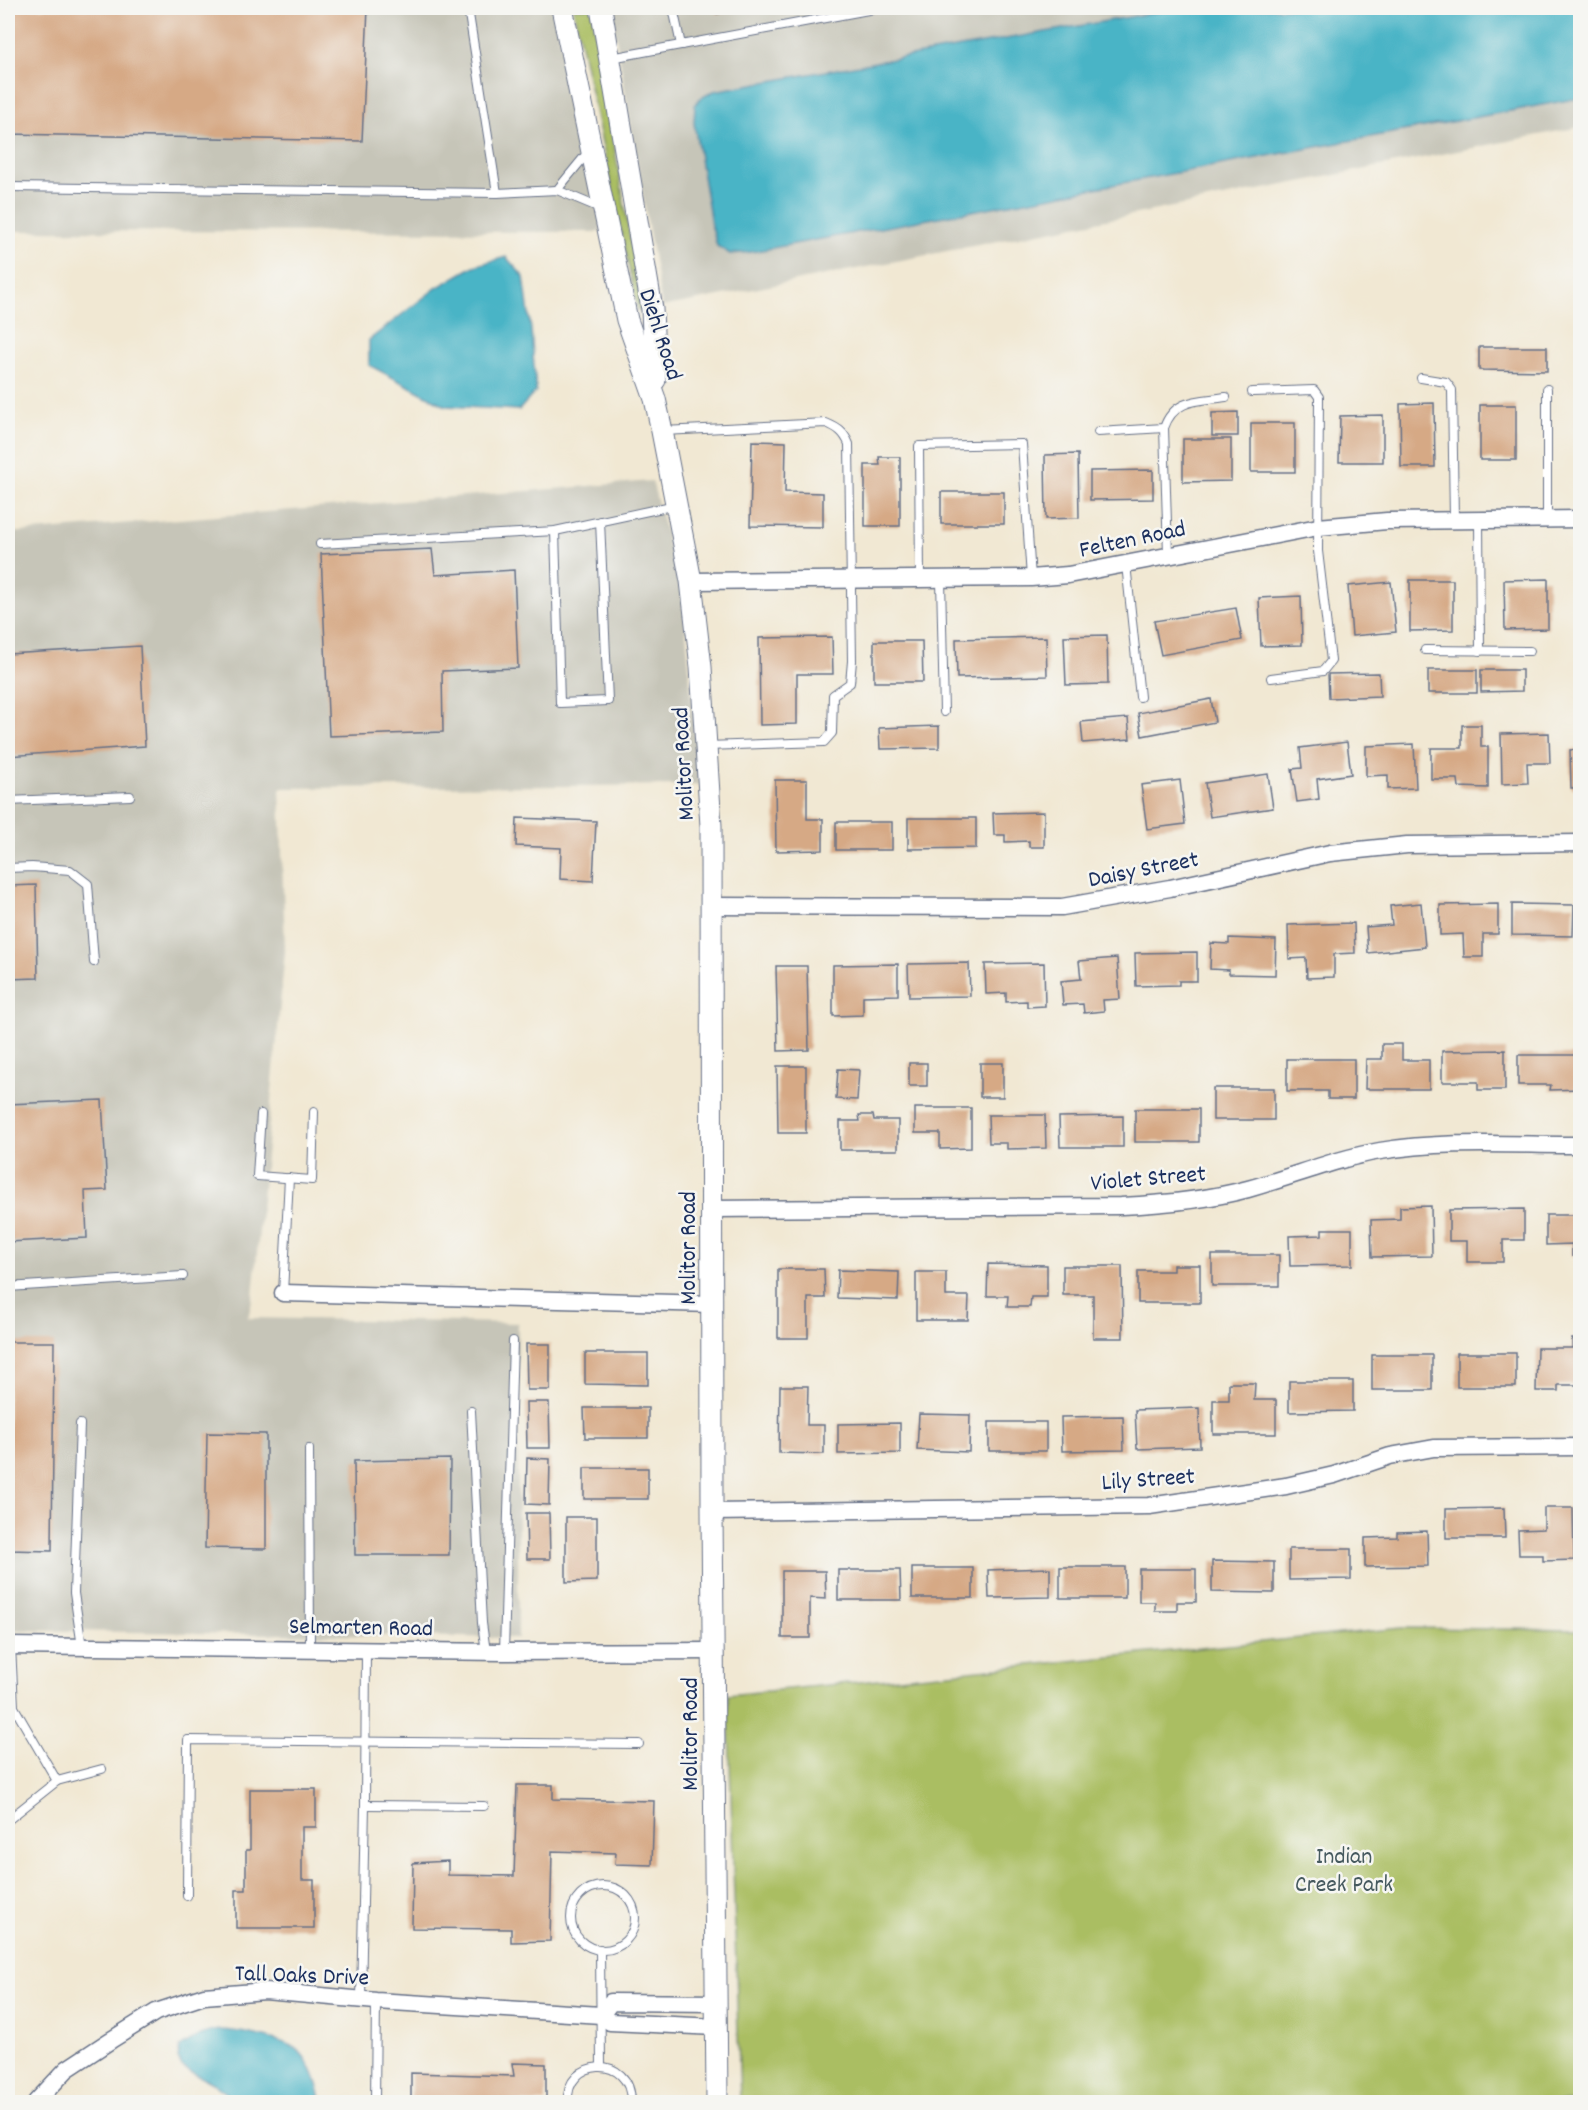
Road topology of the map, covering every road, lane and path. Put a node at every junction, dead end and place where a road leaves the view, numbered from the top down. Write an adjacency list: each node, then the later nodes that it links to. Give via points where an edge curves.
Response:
1 (468, 8): 11 (lane)
2 (562, 8): 8 (street, Diehl Road)
3 (601, 8): 7 (street, Diehl Road)
4 (674, 8): 6 (lane)
5 (879, 8): 6 (lane)
6 (681, 45): 7 (lane)
7 (609, 58): 17 (street, Diehl Road, via 652,309)
8 (591, 147): 10 (lane); 12 (street, Diehl Road)
9 (8, 187): 11 (lane)
10 (557, 190): 11 (lane); 12 (lane)
11 (497, 193)
12 (605, 210): 17 (street, Diehl Road, via 627,320)
13 (1421, 378): 22 (lane, via 1446,382 1452,390)
14 (1547, 389): 24 (lane)
15 (1251, 392): 27 (lane, via 1317,392)
16 (1226, 397): 18 (lane, via 1176,408)
17 (655, 399): 19 (street, Molitor Road)
18 (1164, 428): 20 (lane); 30 (lane)
19 (662, 430): 21 (street, Molitor Road); 35 (lane, via 826,423 836,427 849,444)
20 (1098, 432)
21 (678, 505): 26 (lane); 36 (street, Molitor Road)
22 (1455, 519): 23 (street, Felten Road); 27 (street, Felten Road)
23 (1479, 519): 24 (street, Felten Road); 38 (lane)
24 (1547, 519): 25 (street, Felten Road)
25 (1581, 519)
26 (600, 522): 28 (lane); 28 (lane, via 608,701 560,703)
27 (1318, 527): 30 (street, Felten Road); 40 (lane, via 1331,662 1323,671)
28 (555, 531): 29 (lane)
29 (320, 544)
30 (1168, 554): 31 (street, Felten Road)
31 (1126, 564): 32 (street, Felten Road); 41 (lane)
32 (1031, 578): 33 (lane, via 1022,444 919,447); 34 (street, Felten Road)
33 (920, 580): 34 (street, Felten Road); 35 (street, Felten Road)
34 (941, 580): 42 (lane)
35 (851, 581): 36 (street, Felten Road); 43 (lane, via 850,683 833,694 832,733 824,742)
36 (691, 582): 43 (street, Molitor Road)
37 (1425, 650): 38 (lane)
38 (1480, 651): 39 (lane)
39 (1530, 651)
40 (1271, 678)
41 (1140, 697)
42 (944, 712)
43 (707, 746): 48 (street, Molitor Road)
44 (130, 796): 45 (lane)
45 (8, 801)
46 (1581, 843): 48 (street, Daisy Street, via 1407,845 1330,853 1062,907)
47 (8, 868): 49 (lane, via 70,870 88,884)
48 (711, 906): 54 (street, Molitor Road)
49 (94, 962)
50 (314, 1112): 53 (lane, via 312,1180)
51 (261, 1114): 53 (lane, via 257,1176)
52 (1581, 1145): 54 (street, Violet Street, via 1428,1146 1381,1151 1246,1189 1160,1204)
53 (289, 1178): 57 (lane)
54 (713, 1209): 58 (street, Molitor Road)
55 (183, 1276): 56 (lane)
56 (8, 1287)
57 (283, 1293): 58 (street)
58 (712, 1304): 64 (street, Molitor Road)
59 (513, 1341): 71 (lane)
60 (471, 1411): 70 (lane)
61 (80, 1424): 66 (lane, via 74,1593)
62 (1581, 1448): 64 (street, Lily Street, via 1434,1448 1390,1456 1286,1486 1149,1506)
63 (309, 1449): 67 (lane)
64 (712, 1512): 69 (street, Molitor Road)
65 (9, 1646): 66 (street, Selmarten Road); 75 (lane, via 14,1707)
66 (82, 1647): 67 (street, Selmarten Road)
67 (310, 1650): 68 (street, Selmarten Road)
68 (366, 1650): 70 (street, Selmarten Road); 72 (lane)
69 (714, 1651): 71 (street, Selmarten Road); 82 (street, Molitor Road)
70 (486, 1652): 71 (street, Selmarten Road)
71 (504, 1652)
72 (366, 1742): 73 (lane); 76 (lane); 79 (lane, via 188,1740)
73 (639, 1744)
74 (102, 1769): 75 (lane)
75 (57, 1781): 78 (lane)
76 (365, 1804): 77 (lane); 81 (lane)
77 (484, 1806)
78 (8, 1820)
79 (187, 1896)
80 (600, 1949): 80 (lane, via 577,1937 571,1917 578,1897 596,1886 606,1886 617,1889 632,1903 634,1924 624,1942 615,1948); 83 (lane)
81 (368, 2000): 83 (street, Tall Oaks Drive); 86 (street, Tall Oaks Drive, via 265,1991 204,1996 156,2012 111,2040 67,2069); 87 (lane)
82 (716, 2003): 83 (street, via 611,2002); 84 (street, Molitor Road)
83 (601, 2015): 84 (street, Tall Oaks Drive, via 610,2022); 85 (lane)
84 (716, 2027): 90 (street, Molitor Road)
85 (601, 2067): 88 (lane, via 590,2068 574,2080); 89 (lane, via 621,2074 628,2083)
86 (36, 2103)
87 (375, 2103)
88 (568, 2103)
89 (632, 2103)
90 (717, 2103)

